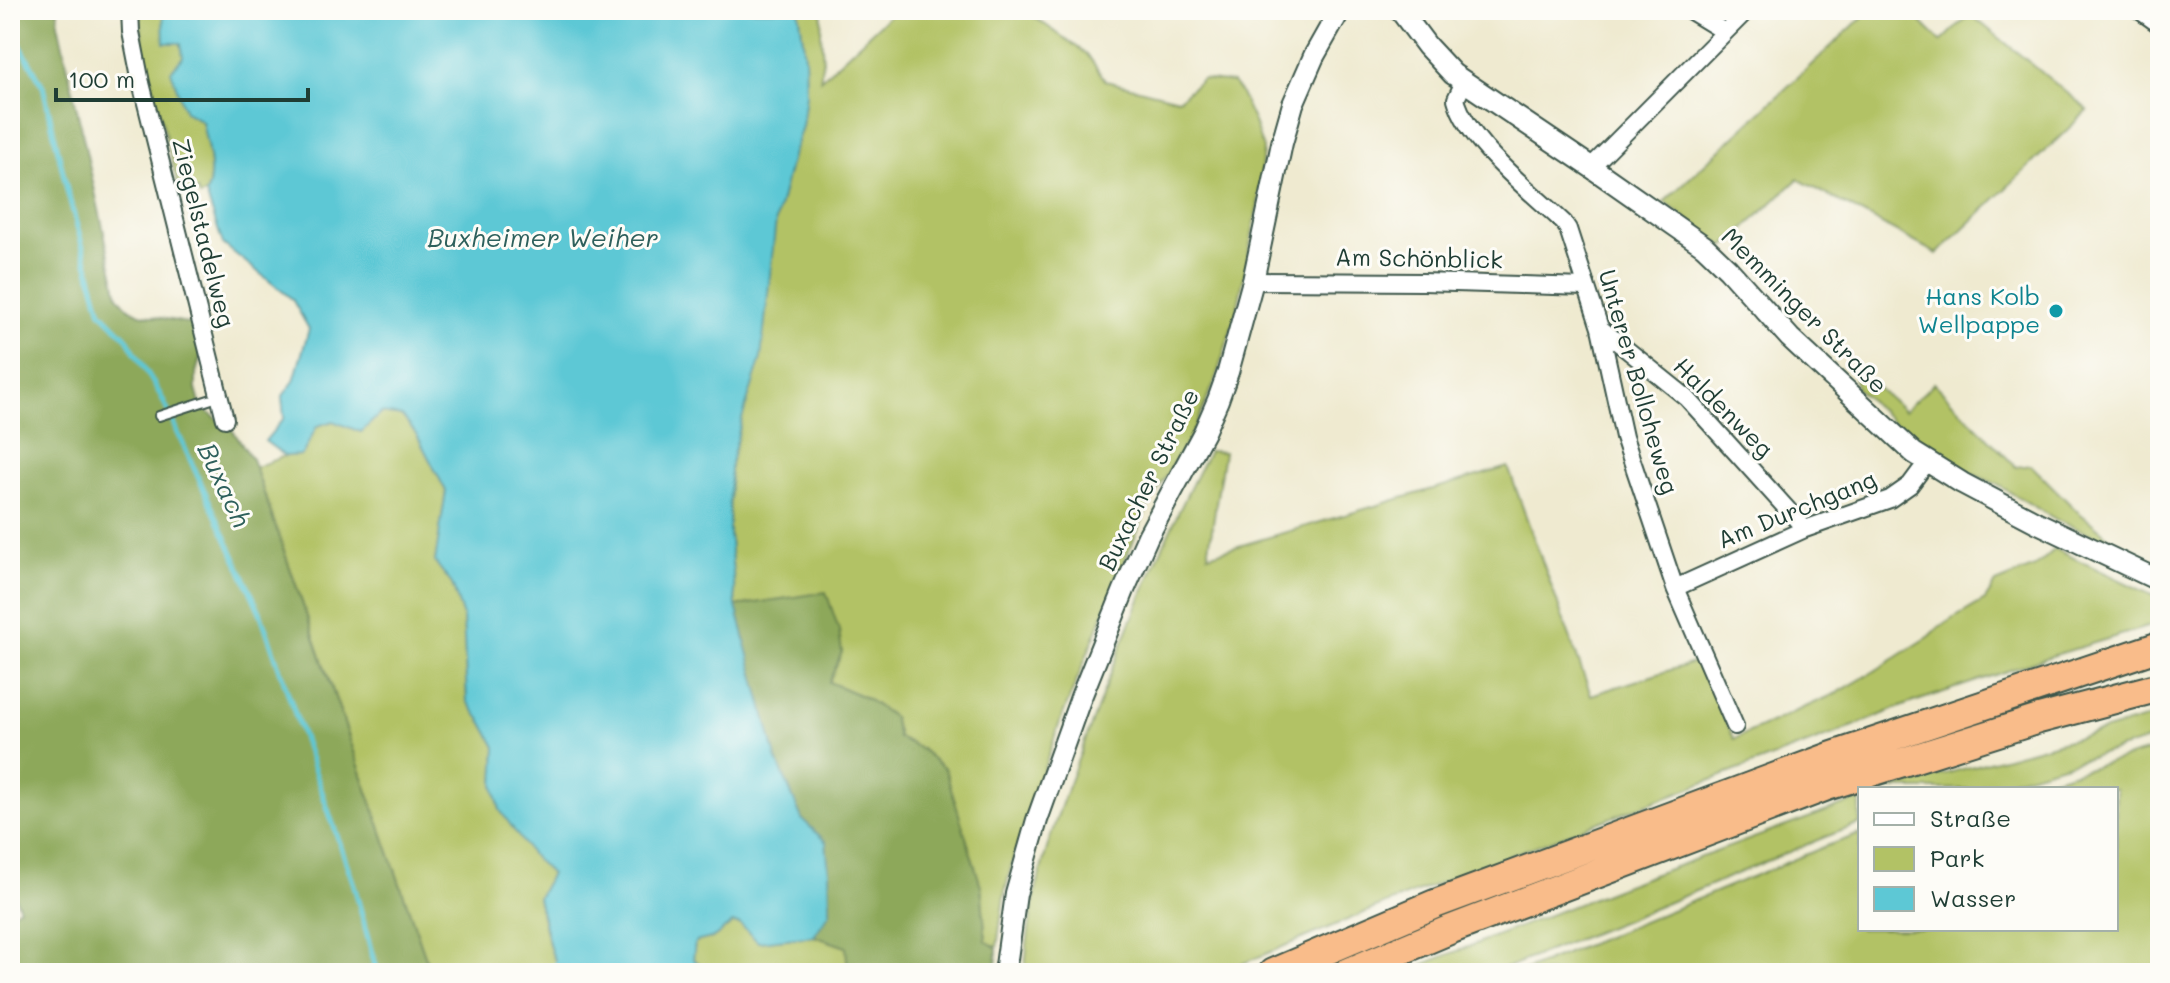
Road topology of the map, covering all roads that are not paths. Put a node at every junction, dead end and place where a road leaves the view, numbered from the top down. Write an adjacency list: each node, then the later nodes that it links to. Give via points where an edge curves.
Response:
1 (130, 10): 14 (street, Ziegelstadelweg, via 141,83)
2 (1340, 10): 11 (street, Buxacher Straße, via 1290,112)
3 (1400, 10): 9 (street, Memminger Straße, via 1439,60)
4 (1689, 10): 8 (street)
5 (1747, 10): 8 (street)
6 (2139, 10): 7 (street)
7 (2160, 25)
8 (1725, 32): 10 (street)
9 (1464, 82): 10 (street, Memminger Straße); 12 (street, Unterer Bolloheweg, via 1456,99 1460,112 1501,164 1564,223)
10 (1591, 167): 17 (street, Memminger Straße, via 1704,246 1790,338)
11 (1253, 281): 12 (street, Am Schönblick); 24 (street, Buxacher Straße, via 1218,400 1124,590 1049,786 1020,875)
12 (1585, 287): 13 (street, Unterer Bolloheweg)
13 (1600, 328): 18 (street, Haldenweg, via 1687,398); 20 (street, Unterer Bolloheweg, via 1624,437)
14 (218, 397): 15 (lane); 16 (street, Ziegelstadelweg)
15 (159, 416)
16 (225, 419)
17 (1927, 462): 18 (street, Am Durchgang, via 1910,485 1890,499); 19 (street, Memminger Straße)
18 (1805, 529): 20 (street, Am Durchgang)
19 (2160, 581)
20 (1675, 588): 23 (street, Unterer Bolloheweg)
21 (2160, 646): 25 (highway, via 1830,757 1435,904)
22 (2160, 687): 26 (highway, via 1827,786)
23 (1735, 726)
24 (1005, 973)
25 (1273, 973)
26 (1347, 973)

